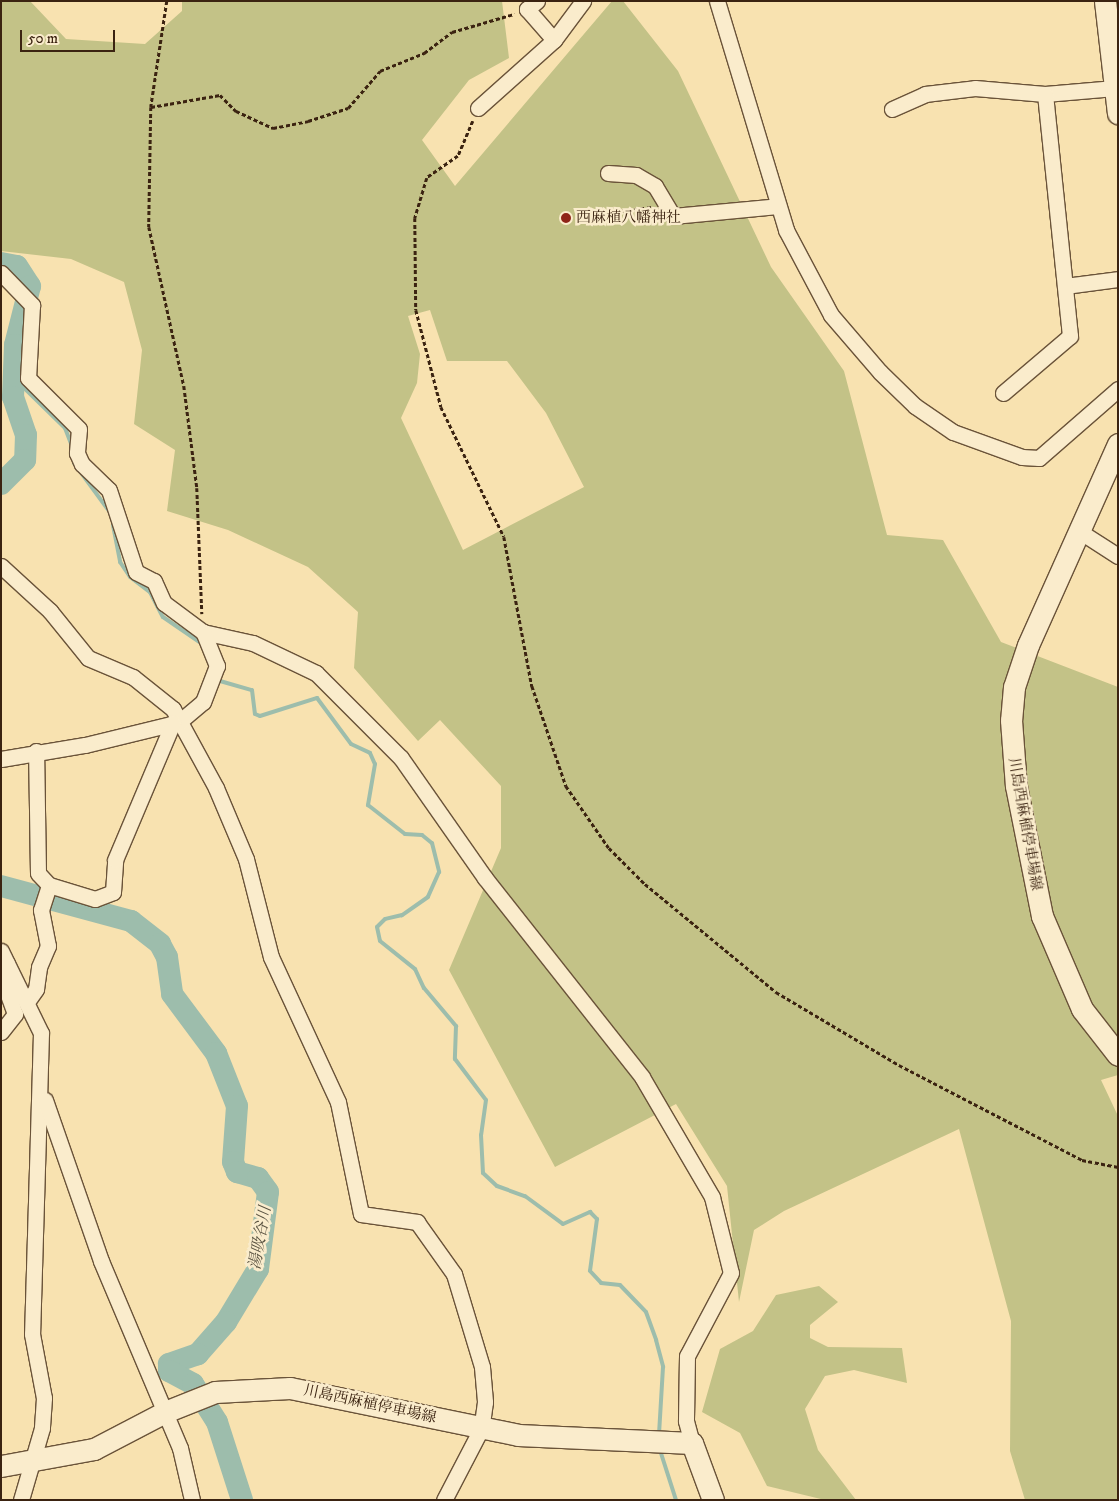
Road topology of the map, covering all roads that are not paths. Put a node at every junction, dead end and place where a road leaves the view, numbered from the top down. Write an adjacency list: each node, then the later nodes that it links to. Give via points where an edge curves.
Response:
1 (583, 1): 5 (street)
2 (717, 1): 12 (street)
3 (1105, 1): 6 (main road)
4 (532, 5): 5 (street)
5 (554, 40): 8 (street)
6 (1115, 88): 7 (street); 10 (main road)
7 (1045, 94): 9 (street, via 975,88 925,94); 15 (street)
8 (478, 108)
9 (892, 109)
10 (1118, 113)
11 (608, 173): 12 (street, via 636,175 655,186 673,216)
12 (778, 206): 16 (street, via 831,315 887,379 953,432 1022,457 1039,458)
13 (1, 273): 22 (street, via 22,291 32,305 28,378 79,429 77,453 82,464 109,490 136,572 154,581 164,603)
14 (1118, 279): 15 (street)
15 (1064, 286): 17 (street, via 1070,336)
16 (1118, 389)
17 (1003, 393)
18 (1118, 444): 19 (main road, 川島西麻植停車場線)
19 (1079, 531): 20 (street); 30 (main road, 川島西麻植停車場線, via 1018,672 1011,753 1042,916 1082,1009)
20 (1118, 556)
21 (1, 566): 23 (street, via 50,611 88,658 133,678 173,710)
22 (203, 632): 23 (street, via 217,666 203,702); 34 (street, via 286,655 340,694 401,758 485,878 642,1077 712,1196 731,1273 687,1356 686,1421)
23 (176, 722): 24 (street, via 85,745); 26 (street, via 115,860 112,892 95,900); 33 (street, via 216,788 243,850 279,978 338,1102 361,1214 417,1222 454,1274 482,1367 485,1402)
24 (36, 751): 25 (street); 26 (street, via 38,873)
25 (1, 759)
26 (48, 889): 28 (street, via 40,910 48,946 39,967 36,989)
27 (4, 957): 28 (street); 29 (street, via 4,981 14,1014)
28 (27, 1002): 31 (street, via 40,1033)
29 (1, 1032)
30 (1118, 1055)
31 (42, 1089): 32 (street, via 88,1227); 35 (street, via 32,1334 44,1398 42,1428)
32 (164, 1412): 33 (main road, 川島西麻植停車場線, via 215,1392 290,1388); 35 (main road, 川島西麻植停車場線, via 94,1449); 38 (street, via 180,1448)
33 (481, 1429): 34 (main road, 川島西麻植停車場線, via 556,1439); 39 (street)
34 (692, 1443): 40 (main road)
35 (29, 1464): 36 (main road, 川島西麻植停車場線); 37 (street)
36 (1, 1466)
37 (22, 1500)
38 (192, 1500)
39 (444, 1500)
40 (713, 1500)

